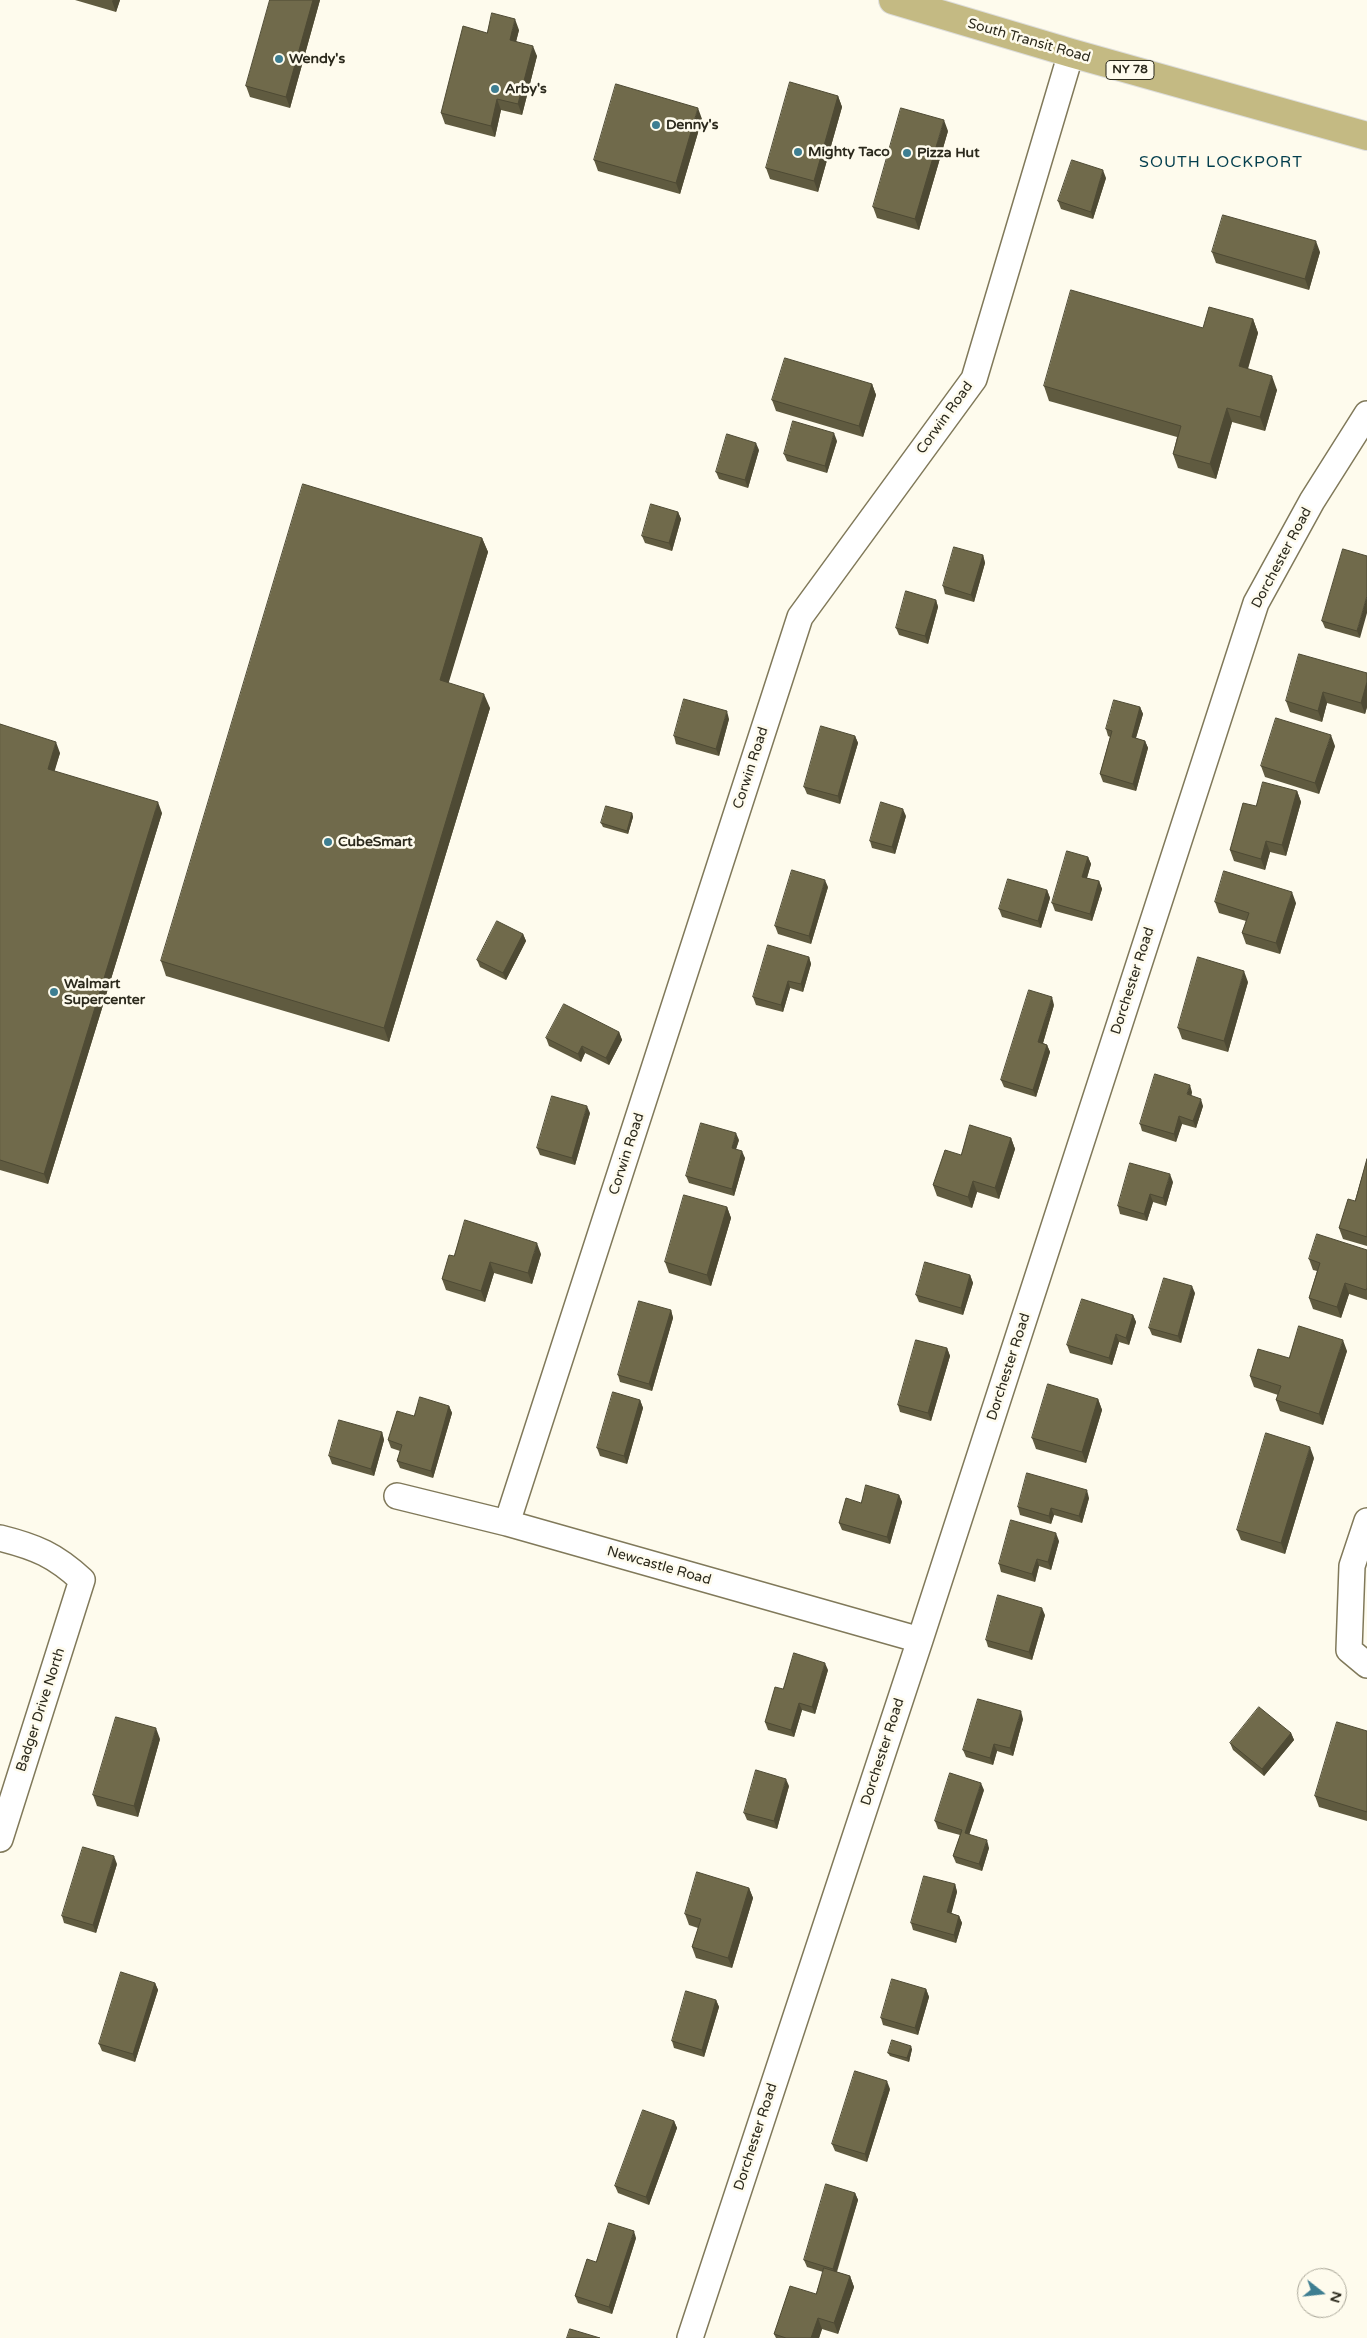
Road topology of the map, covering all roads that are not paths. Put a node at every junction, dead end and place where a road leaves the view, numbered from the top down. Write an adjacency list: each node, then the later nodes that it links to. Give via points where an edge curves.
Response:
1 (894, 0): 2 (highway, South Transit Road / NY 78)
2 (1071, 53): 3 (highway, South Transit Road / NY 78); 7 (street, Corwin Road, via 974,379 800,617)
3 (1367, 136)
4 (1367, 414): 9 (street, Dorchester Road, via 1312,501 1256,603)
5 (397, 1496): 7 (street, Newcastle Road)
6 (1367, 1522): 10 (street, via 1352,1566 1349,1650)
7 (507, 1524): 9 (street, Newcastle Road)
8 (0, 1538): 11 (street, Badger Drive North, via 28,1545 61,1560 82,1580)
9 (920, 1640): 12 (street, Dorchester Road)
10 (1367, 1665)
11 (0, 1839)
12 (690, 2338)

